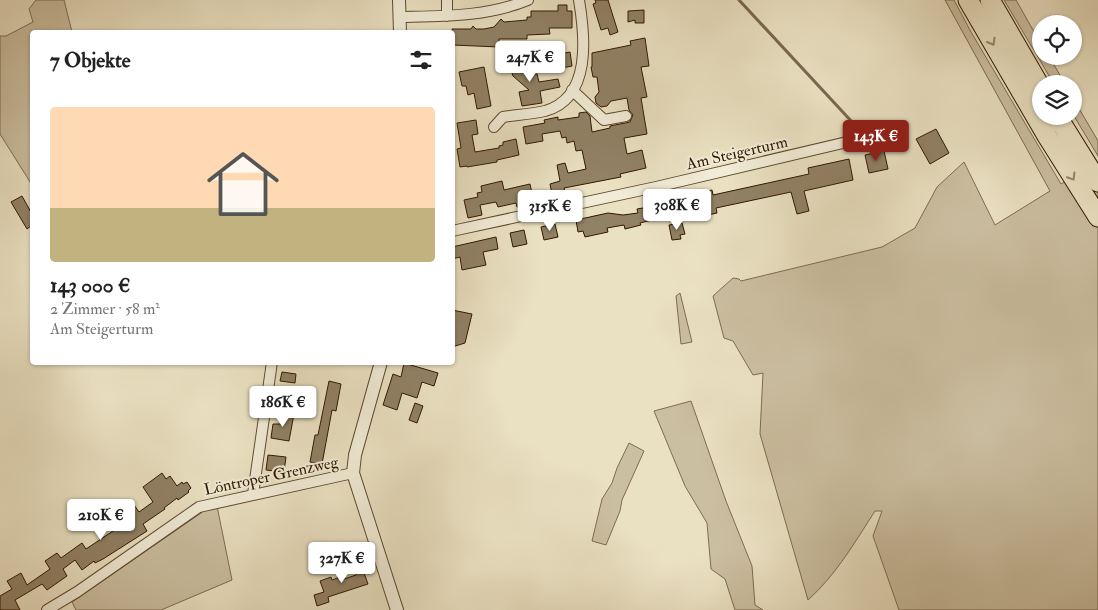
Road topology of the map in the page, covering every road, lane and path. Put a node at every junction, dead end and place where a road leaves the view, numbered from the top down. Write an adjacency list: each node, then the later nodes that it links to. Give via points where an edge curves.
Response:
1 (399, 0): 8 (street)
2 (447, 0): 7 (street)
3 (528, 0): 7 (street, via 478,13)
4 (579, 0): 11 (street, via 584,51 581,70)
5 (968, 0): 17 (highway, one-way to 17)
6 (990, 0): 10 (highway)
7 (447, 16): 8 (street)
8 (400, 17): 9 (street)
9 (400, 30)
10 (1033, 75)
11 (572, 90): 12 (street, via 604,120); 14 (street, via 562,102 546,110 503,117)
12 (626, 116)
13 (1063, 125): 16 (highway)
14 (494, 128)
15 (881, 134): 18 (street, Am Steigerturm)
16 (1098, 182)
17 (1098, 217)
18 (455, 230)
19 (272, 365): 22 (street)
20 (380, 365): 21 (street)
21 (353, 473): 22 (street, Löntroper Grenzweg); 24 (street)
22 (253, 494): 23 (street, Löntroper Grenzweg, via 200,507)
23 (47, 610)
24 (397, 610)

